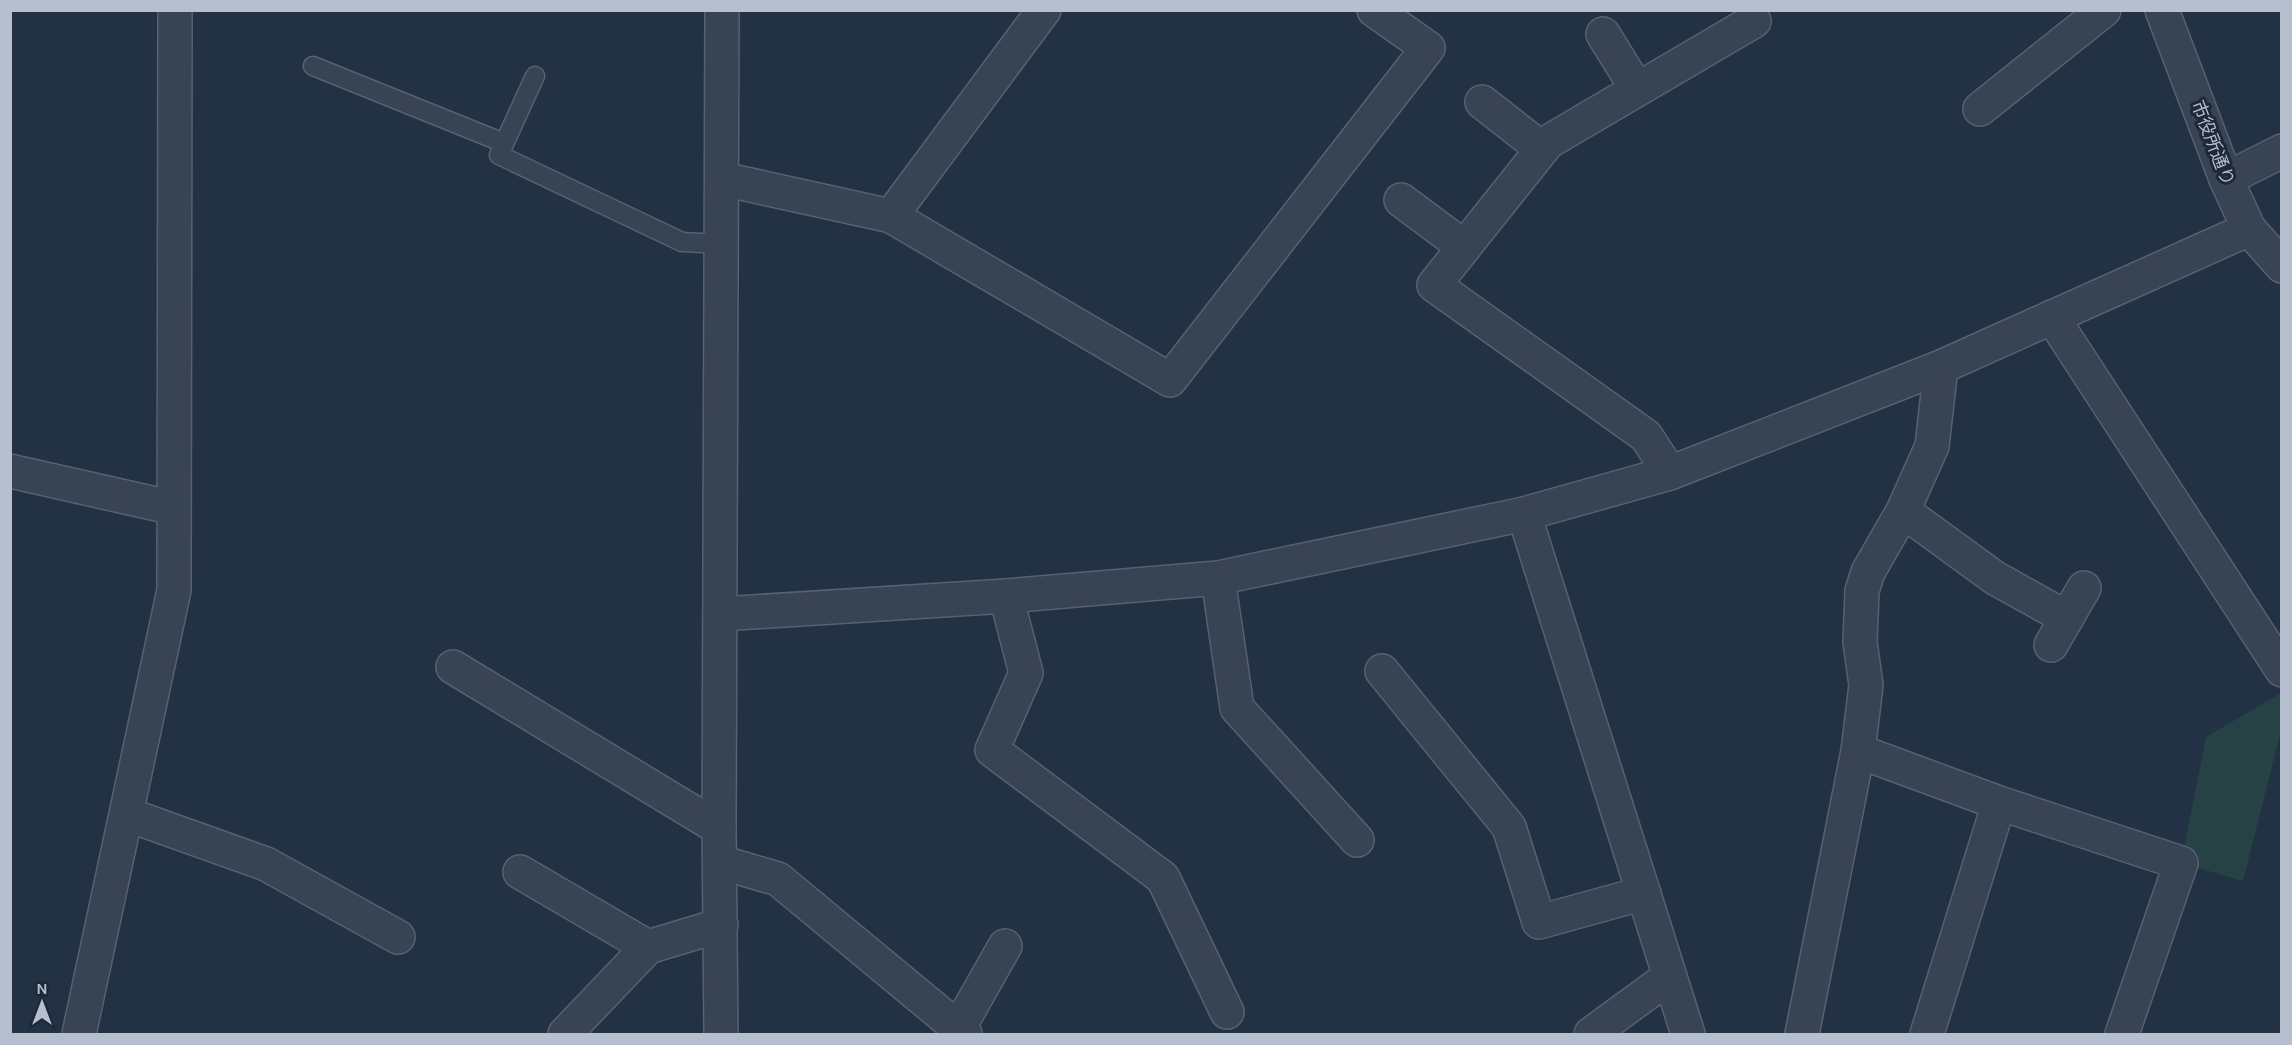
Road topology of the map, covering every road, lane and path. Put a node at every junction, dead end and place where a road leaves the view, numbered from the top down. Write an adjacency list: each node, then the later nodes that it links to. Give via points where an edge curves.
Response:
1 (175, 10): 29 (street)
2 (722, 10): 17 (street)
3 (1044, 10): 20 (street)
4 (1374, 10): 20 (street, via 1428,48 1170,380)
5 (2104, 10): 13 (street)
6 (2162, 10): 18 (street, 市役所通り)
7 (1754, 21): 11 (street)
8 (1603, 34): 11 (street)
9 (313, 66): 14 (lane)
10 (535, 75): 14 (lane)
11 (1637, 89): 15 (street)
12 (1482, 102): 15 (street)
13 (1980, 109)
14 (504, 143): 22 (lane, via 499,155 682,242)
15 (1542, 149): 23 (street)
16 (2282, 151): 18 (street)
17 (723, 178): 20 (street); 22 (street)
18 (2226, 178): 21 (street, 市役所通り)
19 (1401, 200): 23 (street)
20 (891, 216)
21 (2249, 229): 24 (street, 市役所通り); 25 (street)
22 (722, 244): 35 (street)
23 (1464, 247): 28 (street, via 1434,285 1646,436)
24 (2282, 266)
25 (2052, 317): 26 (street); 37 (street)
26 (1941, 368): 28 (street); 30 (street, via 1932,446)
27 (10, 471): 29 (street)
28 (1670, 473): 31 (street)
29 (174, 508): 41 (street, via 174,590)
30 (1903, 511): 33 (street, via 1995,578 2059,632); 39 (street, via 1868,572 1862,591 1860,642 1866,685)
31 (1524, 514): 32 (street); 46 (street)
32 (1218, 578): 34 (street); 43 (street, via 1237,708)
33 (2084, 588)
34 (1006, 597): 35 (street); 52 (street, via 1026,673 992,750 1163,878)
35 (721, 614): 42 (street)
36 (453, 668): 42 (street)
37 (2282, 670)
38 (1382, 671): 46 (street, via 1509,827 1539,922)
39 (1858, 751): 40 (street); 59 (street)
40 (1999, 802): 60 (street); 61 (street, via 2181,863)
41 (126, 814): 48 (street, via 266,864); 54 (street)
42 (719, 828): 44 (street)
43 (1357, 840)
44 (720, 862): 47 (street); 53 (street, via 778,879)
45 (520, 872): 50 (street)
46 (1644, 893): 51 (street)
47 (721, 925): 50 (street); 56 (street)
48 (398, 937)
49 (1005, 946): 53 (street)
50 (648, 947): 55 (street)
51 (1669, 977): 57 (street); 58 (street)
52 (1227, 1012)
53 (961, 1032)
54 (79, 1035)
55 (565, 1035)
56 (721, 1035)
57 (1591, 1035)
58 (1688, 1035)
59 (1802, 1035)
60 (1927, 1035)
61 (2122, 1035)

